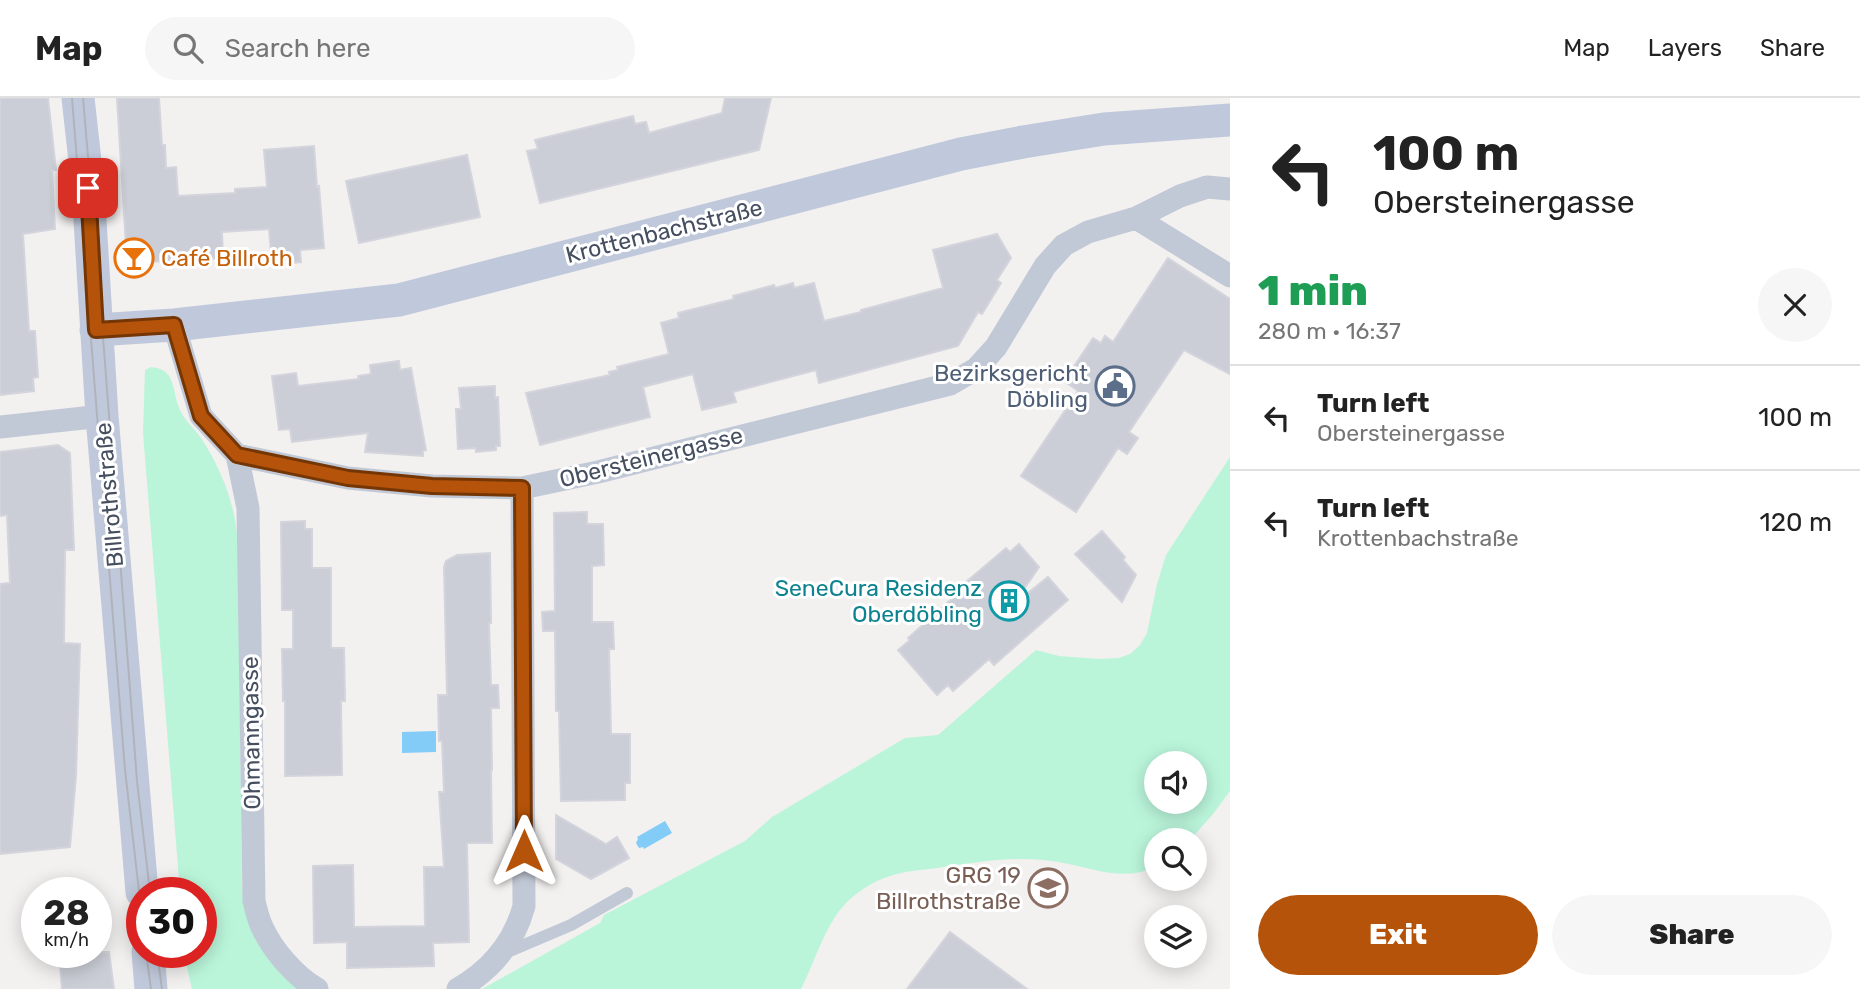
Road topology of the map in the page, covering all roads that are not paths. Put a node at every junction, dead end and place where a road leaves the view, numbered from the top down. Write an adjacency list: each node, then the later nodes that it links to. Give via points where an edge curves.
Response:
1 (78, 98): 7 (main road, Billrothstraße)
2 (1230, 120): 6 (main road, Krottenbachstraße, via 1104,129 961,155 399,300)
3 (1230, 189): 4 (street, Obersteinergasse, via 1207,187)
4 (1136, 218): 5 (street); 11 (street, Obersteinergasse, via 1088,232 1064,245 1045,266 996,347 976,369 950,384)
5 (1230, 276)
6 (174, 325): 7 (main road, Krottenbachstraße); 10 (street, via 201,416)
7 (96, 330): 8 (main road, Billrothstraße)
8 (102, 416): 9 (street); 12 (main road, Billrothstraße)
9 (0, 427)
10 (237, 455): 11 (street, Obersteinergasse, via 348,478); 15 (street, Ohmanngasse, via 248,508 254,901 262,927 282,958)
11 (522, 488): 14 (street, via 524,906)
12 (141, 877)
13 (627, 893): 14 (lane, via 571,925)
14 (507, 946): 16 (street, via 481,974)
15 (317, 989)
16 (458, 989)

